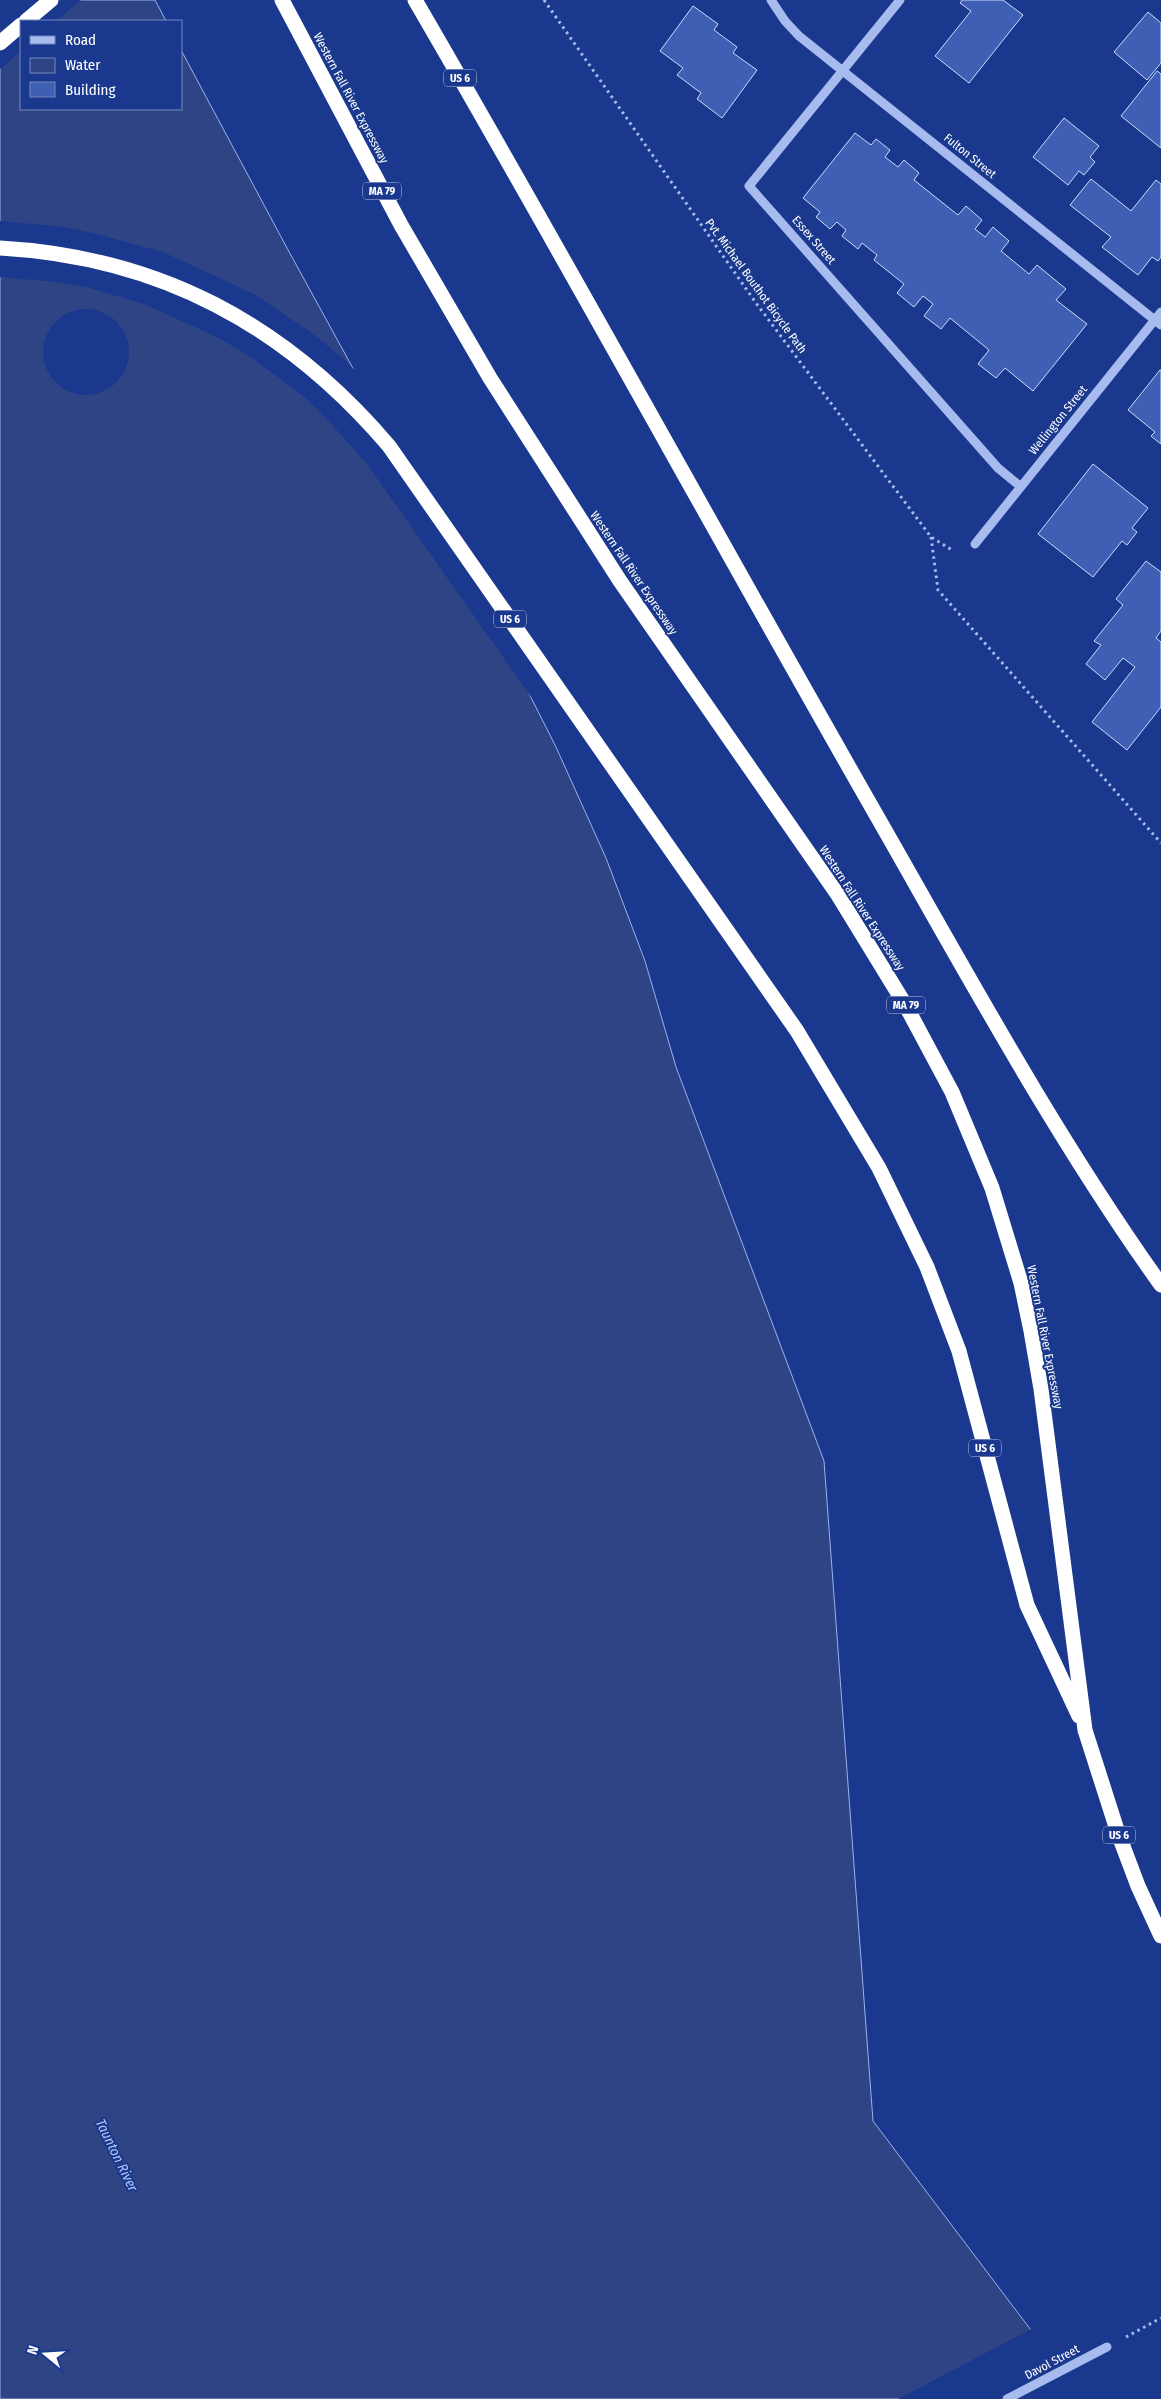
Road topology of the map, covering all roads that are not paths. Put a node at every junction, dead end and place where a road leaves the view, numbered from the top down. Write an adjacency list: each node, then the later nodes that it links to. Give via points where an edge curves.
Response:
1 (51, 0): 6 (highway)
2 (282, 0): 16 (highway, Western Fall River Expressway / MA 79, via 401,225 476,354 620,581 838,896 906,1006 952,1092 992,1188 1029,1322 1041,1389)
3 (415, 0): 15 (highway, US 6, via 983,1002 1062,1136)
4 (771, 0): 9 (street, Fulton Street, via 794,31)
5 (900, 0): 9 (street, Essex Street)
6 (27, 20)
7 (20, 26): 8 (highway)
8 (0, 43)
9 (843, 70): 12 (street, Fulton Street); 13 (street, Essex Street, via 749,186 998,468)
10 (0, 248): 16 (highway, US 6, via 60,254 123,268 184,291 242,319 297,355 346,397 389,446 798,1031 879,1168 927,1267 959,1351 1027,1605)
11 (1161, 312): 12 (street, Wellington Street)
12 (1158, 322): 13 (street, Wellington Street)
13 (1021, 487): 14 (street, Wellington Street)
14 (975, 544)
15 (1161, 1285)
16 (1085, 1730): 17 (highway, Western Fall River Expressway / US 6, via 1118,1833)
17 (1161, 1936)
18 (1108, 2346): 19 (street, Davol Street)
19 (1008, 2399)

